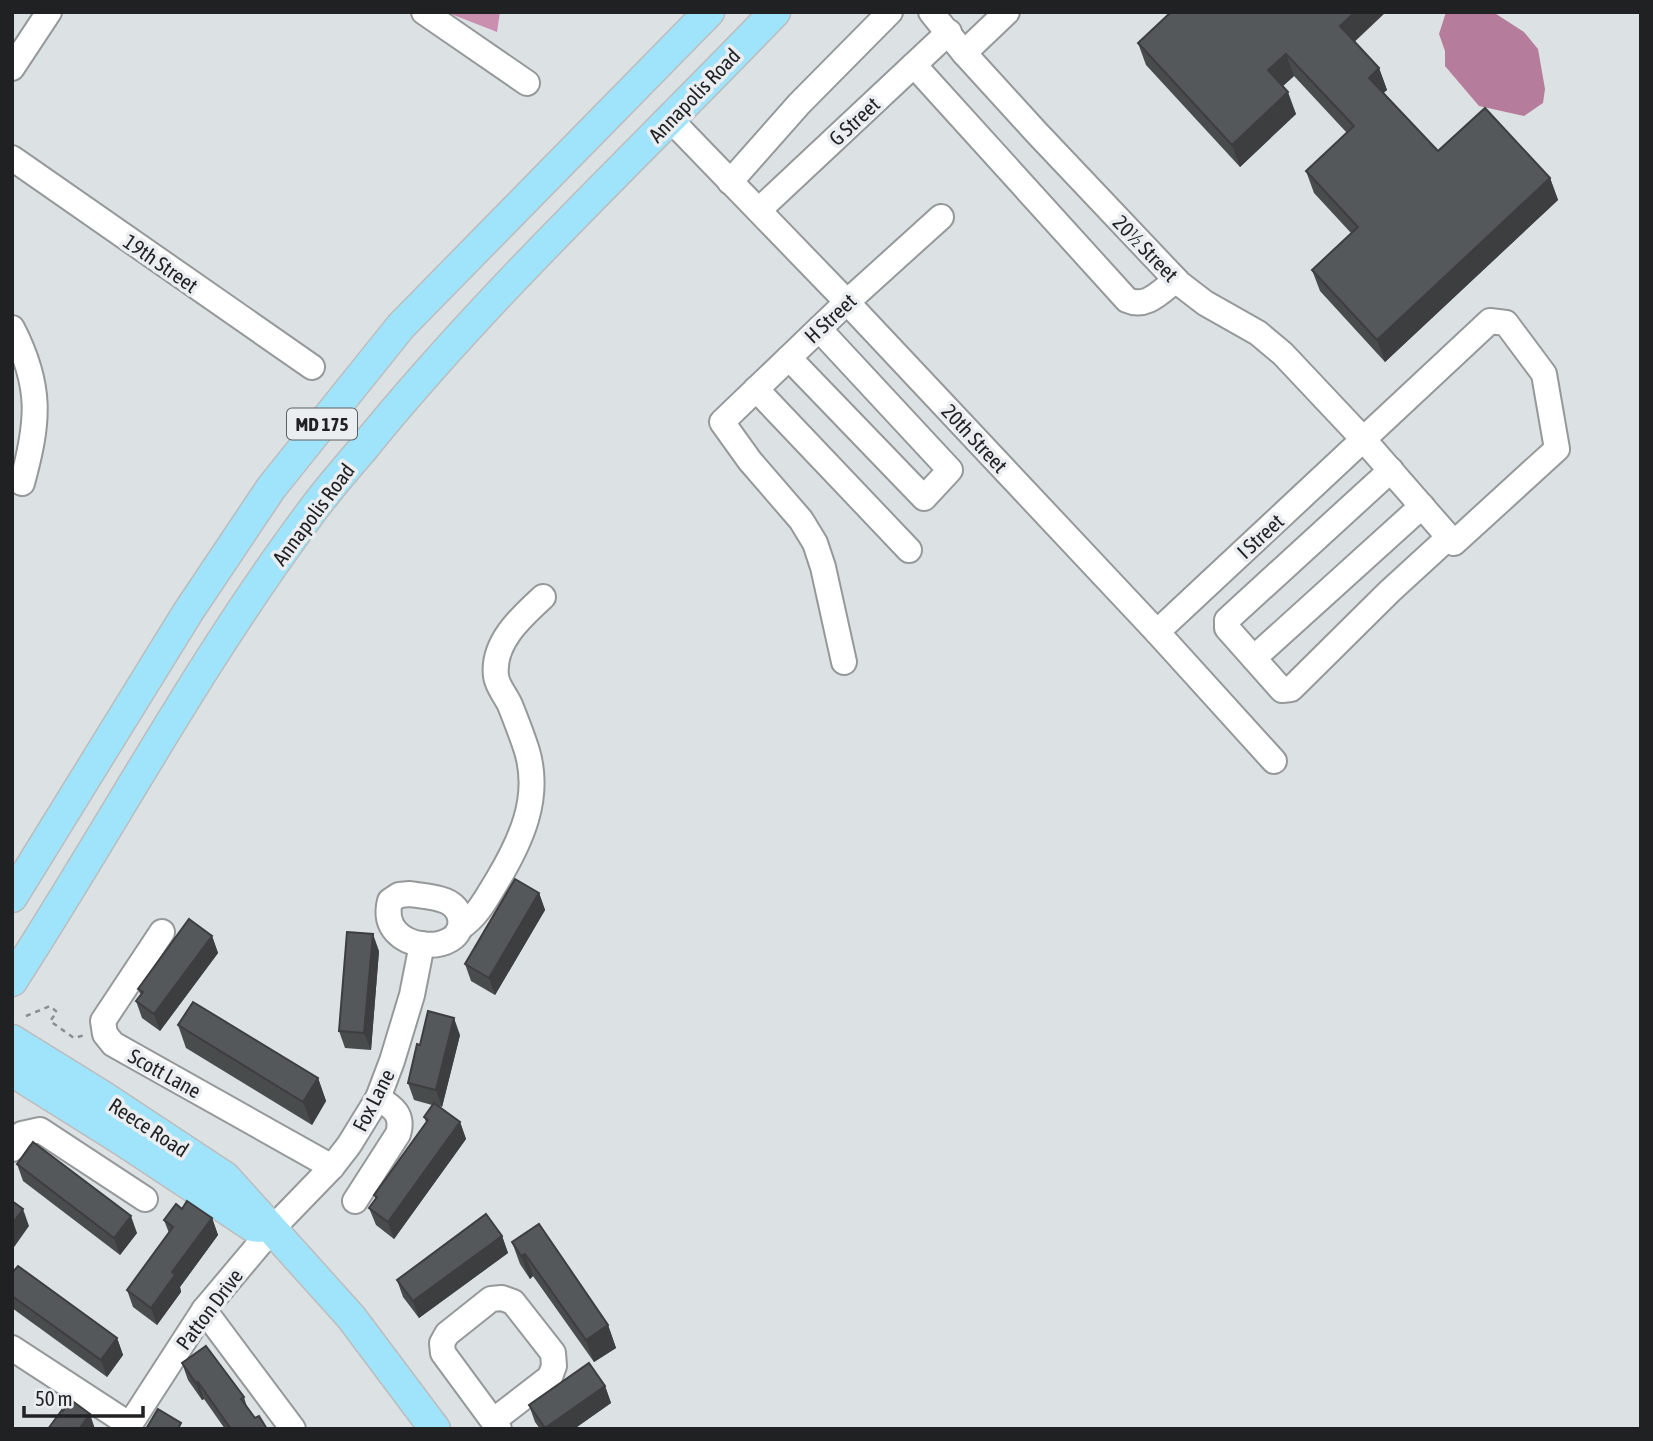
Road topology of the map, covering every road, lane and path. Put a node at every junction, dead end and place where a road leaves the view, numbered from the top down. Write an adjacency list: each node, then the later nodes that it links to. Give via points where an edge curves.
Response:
1 (49, 12): 12 (street)
2 (424, 12): 13 (street)
3 (709, 12): 9 (main road, MD 175)
4 (775, 12): 14 (main road, Annapolis Road / MD 175)
5 (890, 12): 16 (street)
6 (932, 12): 8 (street, 20½ Street)
7 (1007, 12): 10 (street)
8 (949, 32): 10 (street, 20½ Street); 11 (street, G Street)
9 (676, 46): 14 (main road, via 660,83 659,108); 37 (main road, MD 175, via 401,326 271,488 188,612)
10 (964, 53): 19 (street, 20½ Street)
11 (914, 65): 17 (street, G Street); 19 (street, via 1127,300 1147,302)
12 (12, 68)
13 (527, 83)
14 (671, 120): 16 (street, 20th Street); 41 (main road, Annapolis Road / MD 175, via 515,274 410,390 306,518 222,642)
15 (12, 158): 24 (street, 19th Street)
16 (730, 182): 17 (street, 20th Street)
17 (759, 210): 20 (street, 20th Street)
18 (941, 217): 20 (street, H Street)
19 (1176, 280): 26 (street, 20½ Street, via 1205,303 1258,332)
20 (847, 302): 22 (street, H Street); 33 (street, 20th Street)
21 (12, 328): 28 (street, via 34,383 36,416)
22 (819, 329): 23 (street, H Street); 23 (street, via 950,470 924,498)
23 (789, 358): 25 (street, H Street)
24 (312, 367)
25 (756, 389): 31 (street); 35 (street, H Street, via 722,422 815,543)
26 (1364, 440): 27 (street, 20½ Street); 30 (street, I Street, via 1490,321 1506,323 1544,374 1557,449 1454,543); 33 (street, I Street)
27 (1391, 470): 29 (street, 20½ Street); 34 (street, via 1227,620 1227,628)
28 (22, 483)
29 (1422, 506): 30 (street, 20½ Street); 34 (street)
30 (1449, 537): 34 (street, via 1291,689 1282,690)
31 (909, 550)
32 (543, 597): 38 (street, via 518,620 499,651 496,677 532,772 525,825 476,916)
33 (1157, 632): 36 (street, 20th Street)
34 (1254, 658)
35 (845, 662)
36 (1274, 761)
37 (12, 897)
38 (461, 927): 40 (street, via 448,942); 40 (street, via 460,915 442,899 399,895 390,901 386,914 391,928 403,939)
39 (163, 932): 43 (street, via 103,1021)
40 (422, 944): 47 (street, Fox Lane, via 412,995)
41 (12, 981)
42 (19, 1028): 43 (path, via 50,1006 57,1012 50,1021 74,1038 86,1034 89,1042); 52 (main road, Reece Road, via 104,1097 225,1177)
43 (105, 1034): 49 (street, Scott Lane, via 113,1044)
44 (12, 1071): 45 (main road, Reece Road)
45 (49, 1094): 46 (main road); 52 (main road, Reece Road, via 252,1226)
46 (12, 1097)
47 (377, 1098): 49 (street, Fox Lane); 51 (street, via 399,1115 401,1126)
48 (12, 1149): 50 (street, via 22,1134 40,1130)
49 (332, 1167): 52 (street, Fox Lane)
50 (145, 1199)
51 (355, 1201)
52 (273, 1228): 53 (street, Patton Drive); 58 (main road, Reece Road, via 351,1317)
53 (204, 1310): 56 (street, Patton Drive); 57 (street)
54 (12, 1348): 56 (street)
55 (496, 1425): 55 (street, via 443,1353 442,1343 491,1299 502,1298 513,1302 553,1353 554,1366 550,1377)
56 (129, 1427)
57 (293, 1429)
58 (435, 1429)

